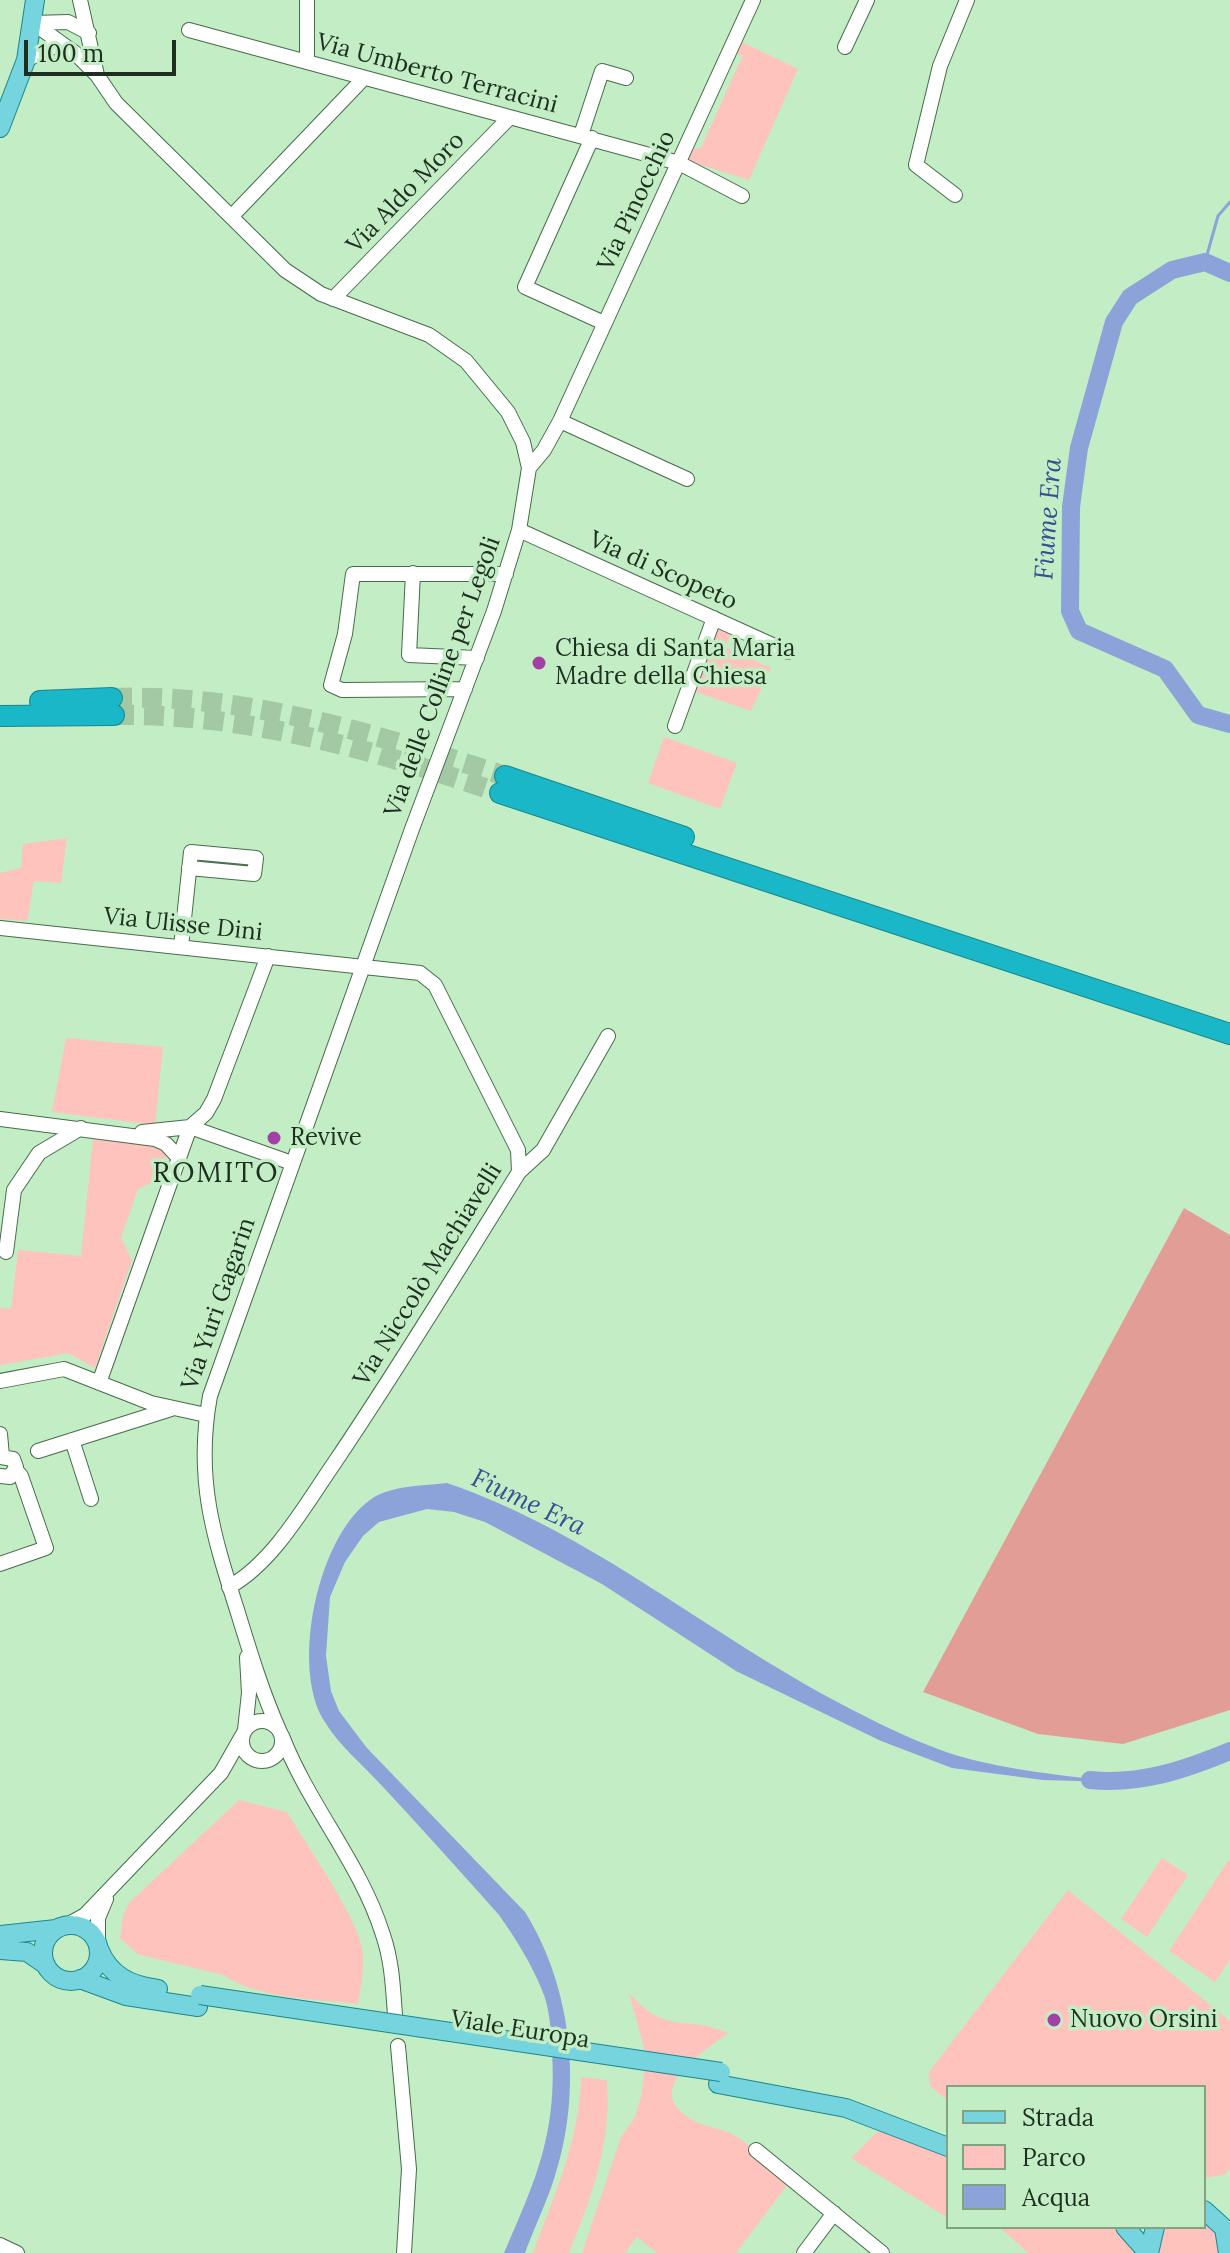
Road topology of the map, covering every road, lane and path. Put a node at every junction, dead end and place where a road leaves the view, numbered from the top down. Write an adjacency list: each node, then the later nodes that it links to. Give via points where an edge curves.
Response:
1 (35, 0): 7 (main road)
2 (80, 0): 9 (street)
3 (307, 0): 13 (street)
4 (753, 0): 20 (street, Via Pinocchio)
5 (867, 0): 11 (street)
6 (967, 0): 21 (street, via 940,66 916,165)
7 (33, 23): 9 (street, via 71,23); 10 (street); 12 (main road)
8 (189, 30): 13 (street, Via Umberto Terracini)
9 (89, 33): 14 (street)
10 (59, 44): 12 (street); 14 (street)
11 (845, 47)
12 (26, 60): 18 (main road)
13 (307, 62): 15 (street, Via Umberto Terracini)
14 (97, 75): 23 (street, Via delle Colline per Legoli, via 116,103)
15 (364, 78): 17 (street, Via Umberto Terracini); 23 (street)
16 (626, 78): 19 (street, Via Umberto Terracini, via 602,71)
17 (510, 117): 19 (street, Via Umberto Terracini); 24 (street, Via Aldo Moro)
18 (0, 128)
19 (586, 137): 20 (street, Via Umberto Terracini); 25 (street, via 525,287)
20 (679, 163): 22 (street, Via Umberto Terracini); 25 (street, Via Pinocchio)
21 (955, 195)
22 (742, 196)
23 (232, 216): 24 (street, Via delle Colline per Legoli, via 285,270)
24 (333, 299): 27 (street, Via delle Colline per Legoli, via 415,328 454,351 508,412)
25 (604, 323): 26 (street, Via Pinocchio)
26 (560, 421): 27 (street, Via Pinocchio); 28 (street)
27 (529, 468): 29 (street, Via delle Colline per Legoli)
28 (687, 479)
29 (519, 530): 31 (street, Via delle Colline per Legoli); 32 (street, Via di Scopeto)
30 (413, 573): 31 (street); 34 (street, via 409,655); 35 (street, via 353,574 331,685 342,690)
31 (506, 574): 34 (street, Via delle Colline per Legoli)
32 (714, 618): 33 (street, Via di Scopeto); 38 (street)
33 (788, 652)
34 (477, 658): 35 (street, Via delle Colline per Legoli)
35 (465, 689): 43 (street, Via delle Colline per Legoli)
36 (0, 703): 37 (highway, via 113,707)
37 (0, 716)
38 (675, 726)
39 (189, 868): 41 (street)
40 (0, 928): 41 (street, Via Ulisse Dini)
41 (181, 947): 42 (street, Via Ulisse Dini)
42 (268, 956): 43 (street, Via Ulisse Dini); 48 (street, via 214,1099)
43 (362, 967): 52 (street, Via Yuri Gagarin); 53 (street, Via Niccolò Machiavelli, via 411,970 435,985 518,1150)
44 (1230, 1021): 45 (highway, via 502,784)
45 (1230, 1034)
46 (608, 1036): 53 (street, via 543,1150)
47 (0, 1119): 49 (street)
48 (190, 1127): 50 (street); 51 (street); 52 (street)
49 (81, 1128): 50 (street); 54 (street, via 39,1153 14,1190)
50 (127, 1133): 51 (street, via 162,1142)
51 (179, 1158): 56 (street)
52 (292, 1163): 58 (street, Via Yuri Gagarin, via 220,1360)
53 (519, 1172): 67 (street, Via Niccolò Machiavelli, via 312,1495 254,1571)
54 (6, 1252)
55 (0, 1381): 56 (street, via 64,1369)
56 (99, 1383): 57 (street)
57 (171, 1409): 58 (street); 60 (street)
58 (206, 1415): 67 (street, Via Yuri Gagarin, via 202,1458 207,1511)
59 (0, 1434): 62 (street)
60 (72, 1440): 61 (street); 65 (street)
61 (38, 1451)
62 (1, 1456): 63 (street, via 13,1459)
63 (16, 1470): 64 (street, via 10,1477); 66 (street, via 46,1548)
64 (0, 1476)
65 (91, 1499)
66 (0, 1564)
67 (229, 1587): 68 (street)
68 (245, 1637): 69 (street, via 249,1693); 70 (street)
69 (243, 1733): 70 (street, via 262,1720); 71 (street, via 243,1749); 72 (street)
70 (280, 1733): 71 (street, via 281,1749); 73 (street)
71 (262, 1761): 72 (street, via 240,1763); 73 (street, via 282,1766)
72 (221, 1773): 74 (street)
73 (301, 1781): 82 (street, via 374,1910 388,1952)
74 (117, 1882): 75 (street, via 82,1918); 77 (street, via 98,1918)
75 (61, 1927): 76 (main road); 77 (main road, Viale Europa, via 89,1931); 79 (main road, via 43,1948)
76 (0, 1935)
77 (98, 1947): 80 (main road, via 95,1967); 81 (main road, Viale Europa, via 109,1968 128,1982)
78 (0, 1950): 79 (main road, Viale Europa, via 27,1952)
79 (46, 1965): 80 (main road, Viale Europa, via 58,1978)
80 (80, 1979): 81 (main road, Viale Europa, via 126,1996)
81 (199, 2001): 84 (main road, Viale Europa, bridge)
82 (395, 2015)
83 (398, 2046): 95 (street, via 409,2169)
84 (719, 2078): 85 (main road, Viale Europa, via 840,2094); 86 (main road, Viale Europa, via 846,2108)
85 (946, 2133)
86 (946, 2146)
87 (756, 2150): 89 (street)
88 (1206, 2212): 93 (main road, via 1220,2222)
89 (834, 2213): 96 (street); 97 (street)
90 (1127, 2229): 98 (main road)
91 (1155, 2229): 98 (main road)
92 (0, 2245): 94 (street)
93 (1229, 2246)
94 (17, 2253)
95 (404, 2253)
96 (804, 2253)
97 (882, 2253)
98 (1149, 2253)

